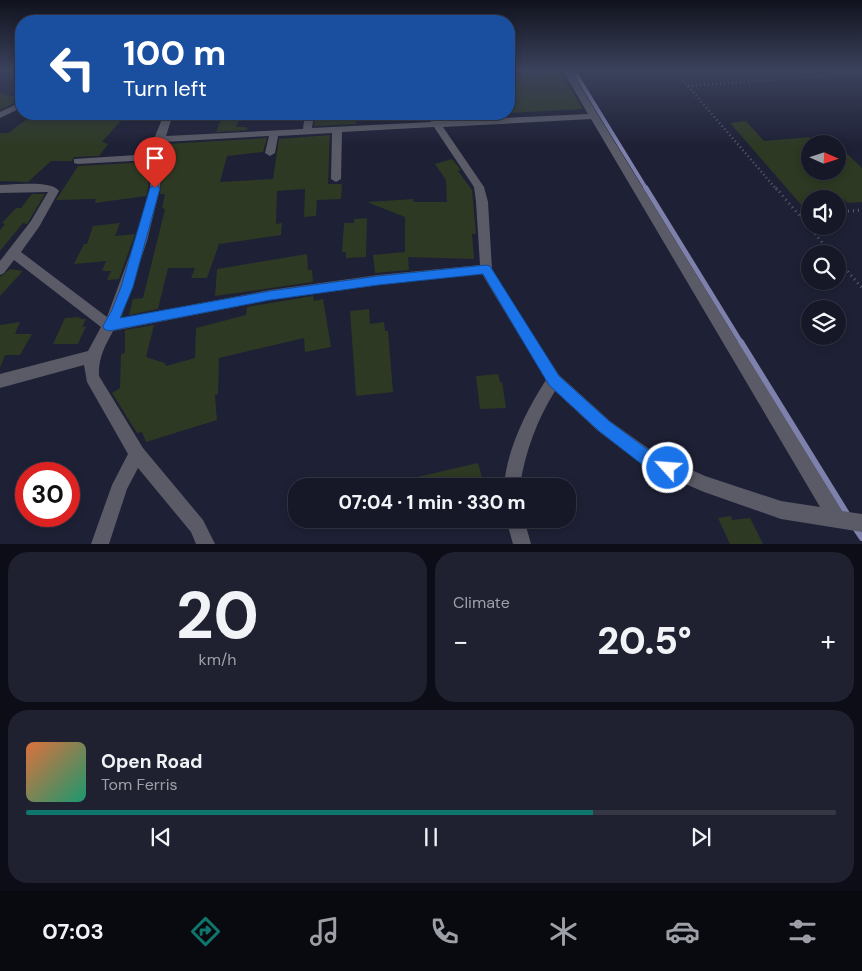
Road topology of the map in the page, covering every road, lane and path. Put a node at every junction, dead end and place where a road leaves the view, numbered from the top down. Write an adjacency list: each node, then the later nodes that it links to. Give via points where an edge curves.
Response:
1 (583, 96): 5 (street)
2 (697, 96): 21 (path)
3 (15, 107): 4 (street)
4 (0, 115)
5 (594, 116): 9 (street); 34 (street)
6 (166, 120): 13 (street)
7 (308, 120): 11 (street)
8 (434, 120): 9 (street)
9 (437, 124): 10 (street); 24 (street, via 479,187)
10 (337, 129): 11 (street); 17 (street)
11 (307, 131): 12 (street)
12 (274, 133): 13 (street); 14 (street)
13 (159, 139): 15 (street)
14 (270, 153)
15 (157, 157): 16 (street); 28 (street, via 155,188 141,241 118,312)
16 (78, 161)
17 (336, 179)
18 (0, 189): 23 (street, via 47,188 54,191)
19 (862, 210): 20 (path)
20 (846, 211)
21 (800, 216): 22 (path)
22 (824, 245)
23 (14, 253): 26 (street); 28 (street)
24 (486, 269): 28 (street, via 270,295); 30 (street)
25 (846, 269): 27 (path)
26 (0, 270)
27 (862, 288)
28 (109, 326): 29 (street)
29 (94, 356): 31 (street); 32 (street, via 92,377)
30 (554, 380): 33 (street, via 542,397 516,462); 34 (street, via 604,426 650,460 704,484 781,510)
31 (0, 381)
32 (137, 454): 37 (street, via 120,486); 38 (street, via 198,526)
33 (513, 478)
34 (837, 519): 35 (street)
35 (862, 523)
36 (518, 528): 39 (street)
37 (100, 544)
38 (206, 544)
39 (522, 544)

